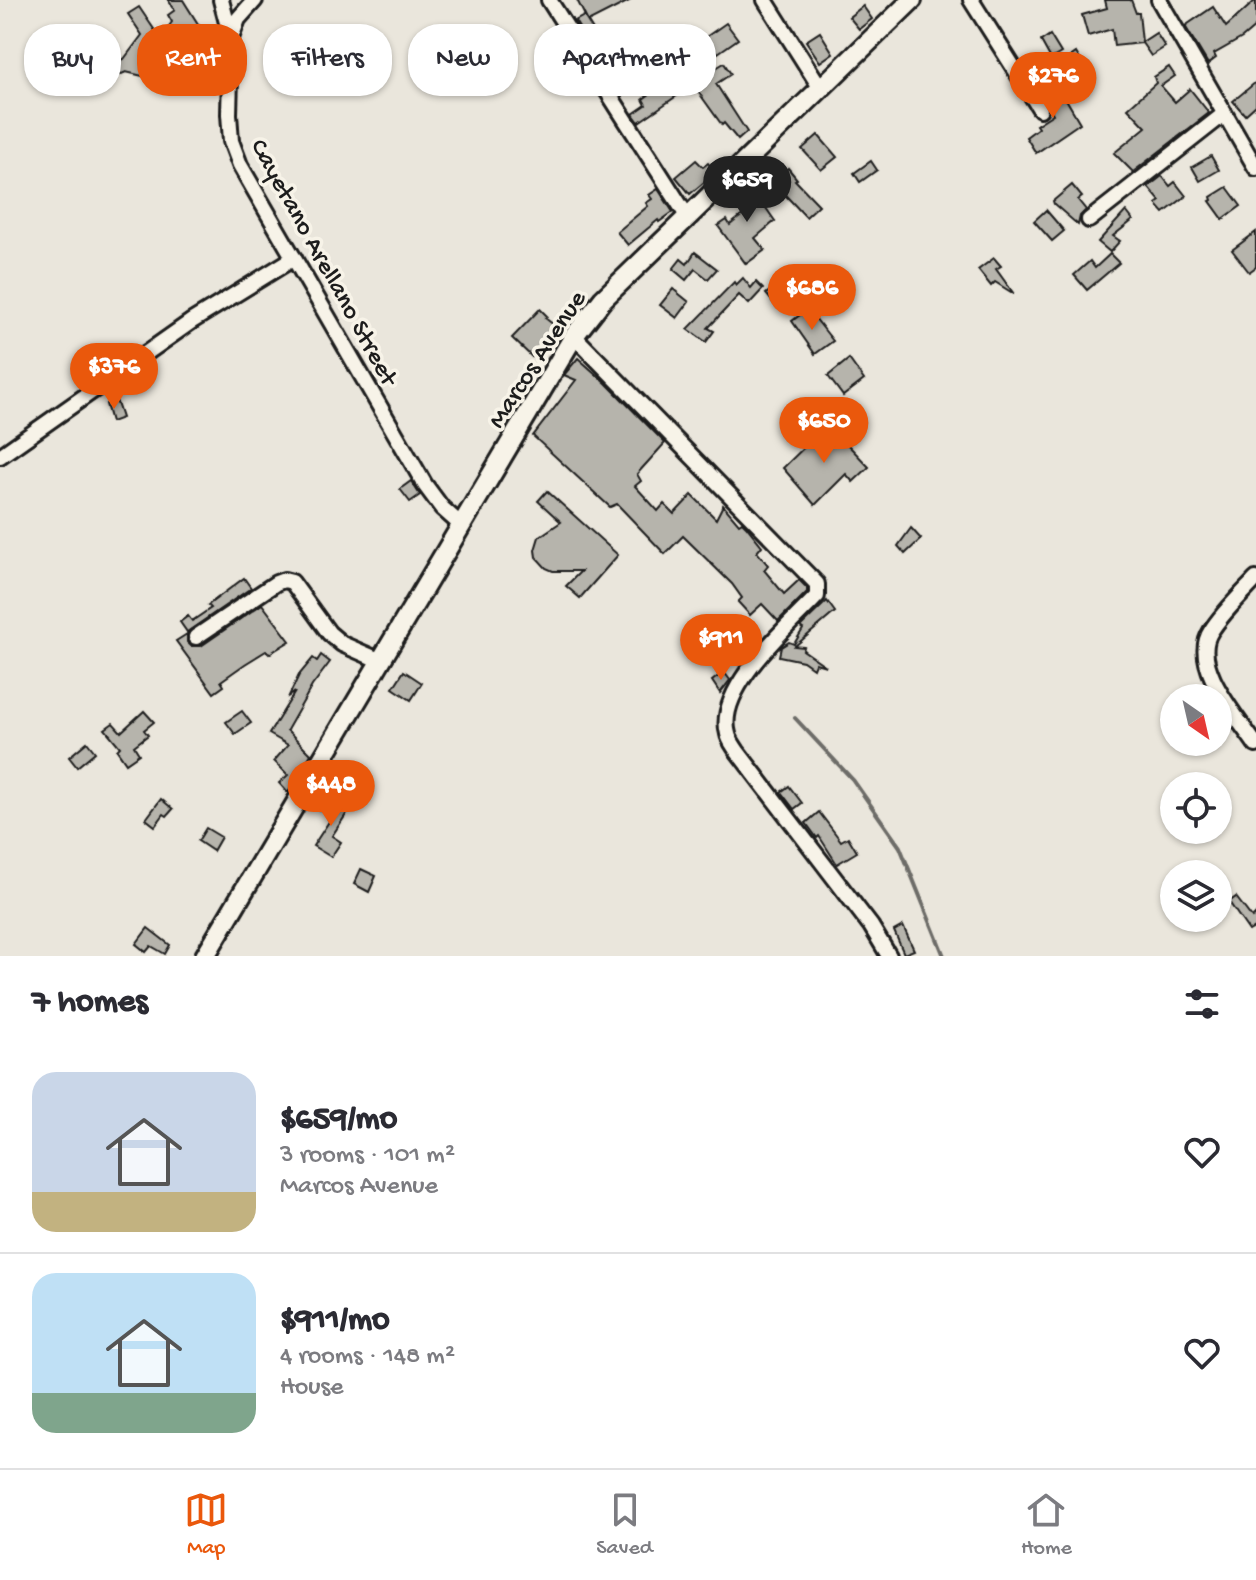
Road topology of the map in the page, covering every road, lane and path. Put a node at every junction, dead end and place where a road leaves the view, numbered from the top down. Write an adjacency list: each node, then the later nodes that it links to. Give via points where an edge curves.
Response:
1 (221, 0): 8 (street)
2 (255, 0): 9 (street, Cayetano Arellano Street)
3 (549, 0): 15 (street)
4 (765, 0): 10 (street)
5 (912, 0): 10 (main road, Marcos Avenue)
6 (971, 0): 12 (street)
7 (1159, 0): 13 (street)
8 (227, 24)
9 (236, 24)
10 (820, 87): 15 (main road, Marcos Avenue)
11 (229, 96): 17 (street, Cayetano Arellano Street, via 231,141 240,165)
12 (1040, 109)
13 (1224, 114): 14 (street); 16 (street)
14 (1256, 168)
15 (687, 216): 18 (main road, Marcos Avenue, via 603,299)
16 (1089, 220)
17 (294, 258): 19 (street, via 192,321); 20 (street, Cayetano Arellano Street, via 425,485)
18 (574, 336): 20 (main road, Marcos Avenue); 26 (street, via 817,584 817,596 745,672 726,719 728,735)
19 (0, 456)
20 (461, 525): 23 (main road, Marcos Avenue)
21 (1256, 579): 24 (street, via 1209,632 1204,648 1212,679)
22 (196, 637): 23 (street, via 284,580 292,582 342,644)
23 (381, 661): 25 (main road, Marcos Avenue)
24 (1256, 745)
25 (205, 956)
26 (889, 956)

